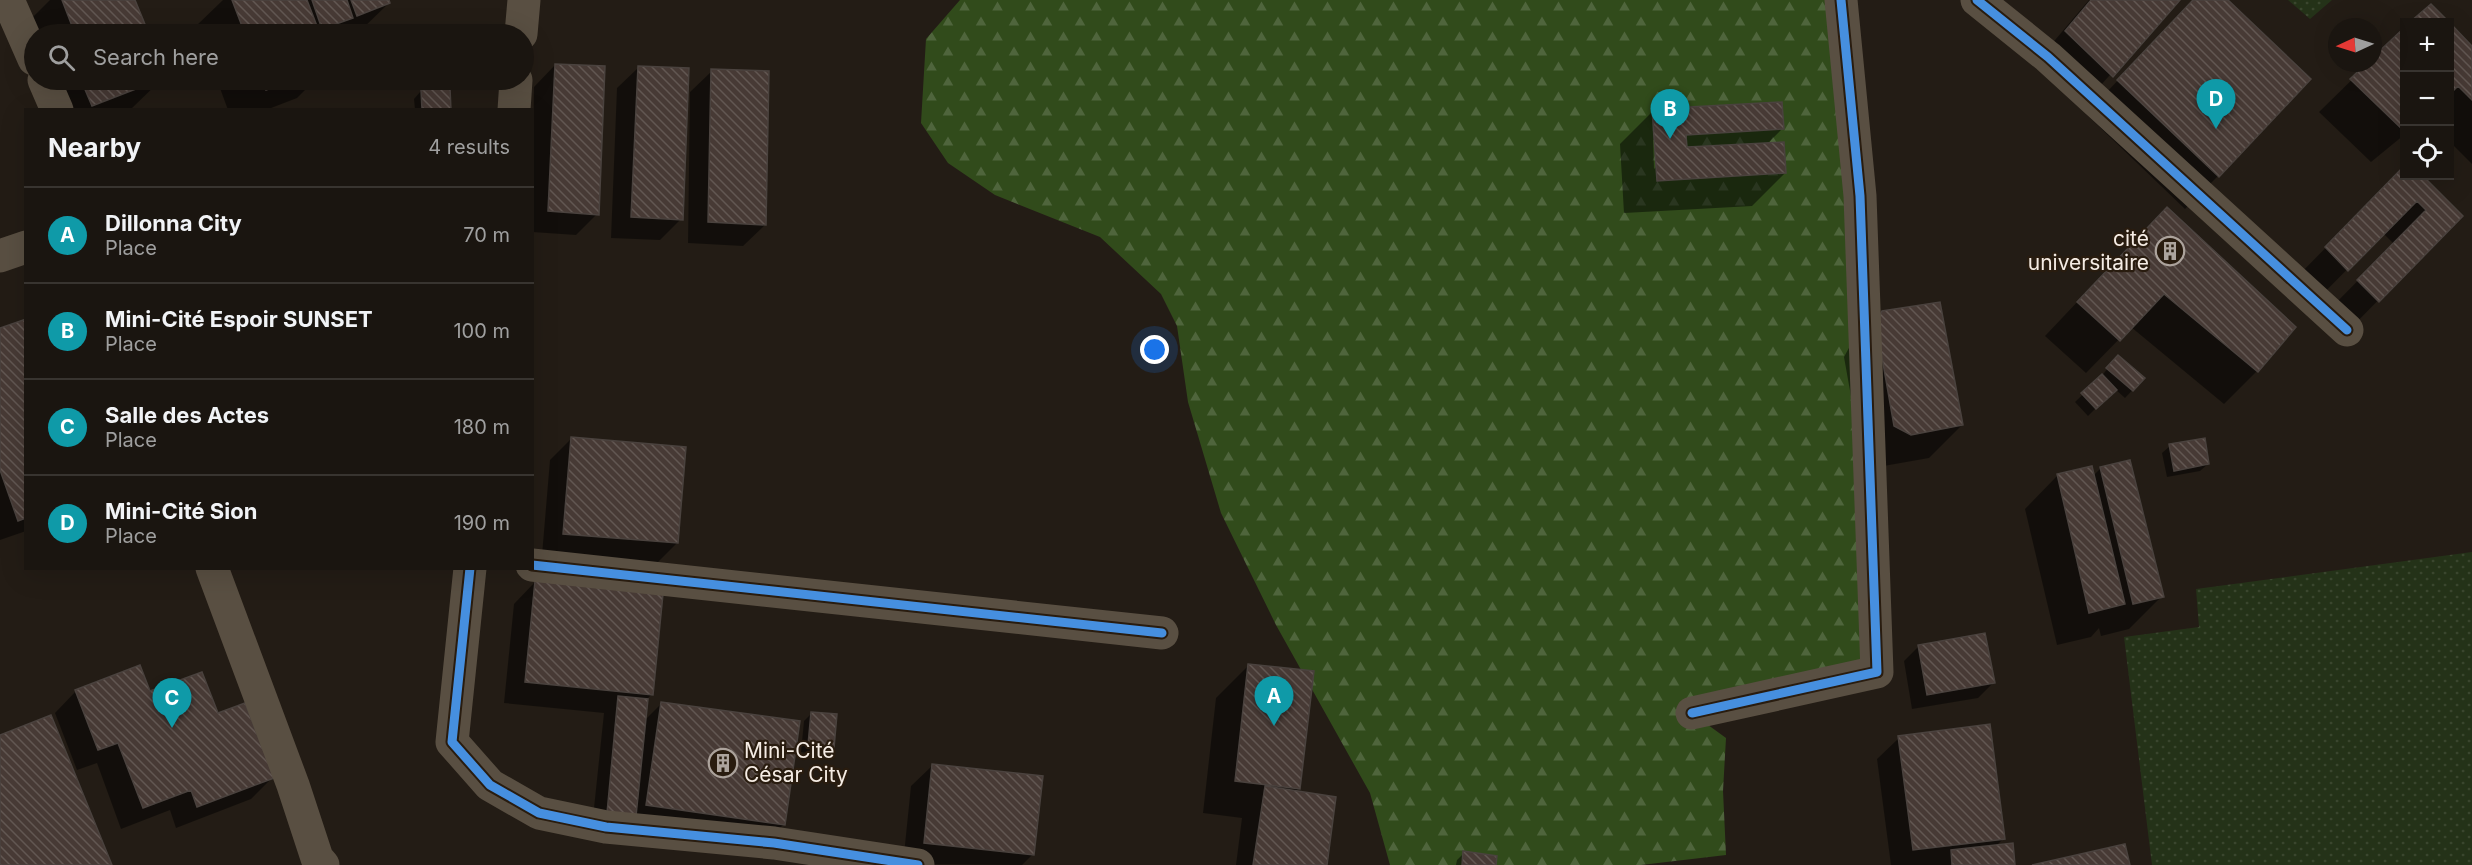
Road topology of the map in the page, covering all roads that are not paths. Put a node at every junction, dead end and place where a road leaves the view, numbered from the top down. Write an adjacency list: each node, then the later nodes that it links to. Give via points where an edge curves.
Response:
1 (9, 0): 6 (street)
2 (524, 0): 5 (street)
3 (1841, 0): 18 (street, via 1860,196 1877,672)
4 (1977, 0): 13 (street, via 2048,57)
5 (522, 24)
6 (24, 35)
7 (48, 90): 9 (street)
8 (515, 90): 10 (street)
9 (56, 108)
10 (514, 108)
11 (24, 248): 12 (street)
12 (0, 256)
13 (2347, 330)
14 (534, 565): 17 (street)
15 (213, 570): 19 (street, via 316,858)
16 (470, 570): 20 (street, via 452,742 490,785 539,813 606,827 774,843)
17 (1162, 633)
18 (1692, 713)
19 (323, 865)
20 (918, 865)

